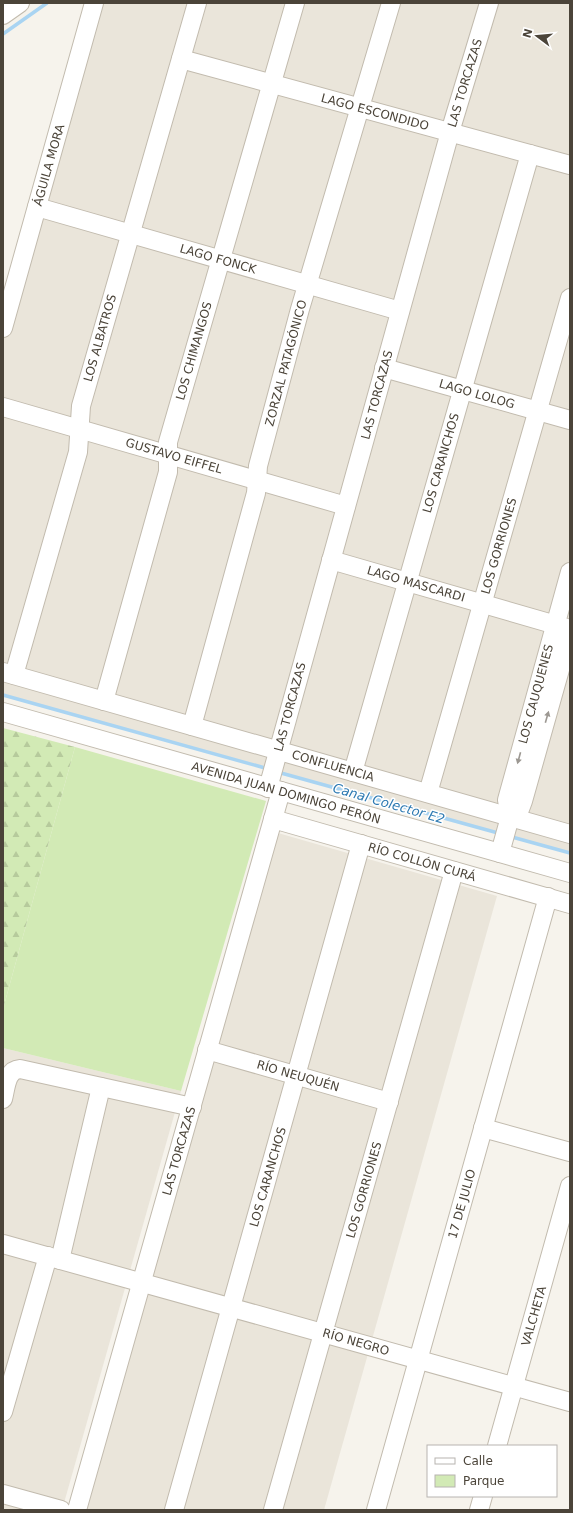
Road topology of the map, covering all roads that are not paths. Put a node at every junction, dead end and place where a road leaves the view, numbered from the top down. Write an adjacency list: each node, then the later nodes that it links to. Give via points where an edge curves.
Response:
1 (20, 3): 7 (street)
2 (94, 3): 14 (street, ÁGUILA MORA)
3 (197, 3): 8 (street, LOS ALBATROS)
4 (295, 3): 9 (street, LOS CHIMANGOS)
5 (391, 3): 10 (street, ZORZAL PATAGÓNICO)
6 (489, 3): 11 (street, LAS TORCAZAS)
7 (3, 15)
8 (181, 59): 9 (street, LAGO ESCONDIDO); 15 (street, LOS ALBATROS)
9 (272, 84): 10 (street, LAGO ESCONDIDO); 16 (street, LOS CHIMANGOS)
10 (360, 107): 11 (street, LAGO ESCONDIDO); 17 (street, ZORZAL PATAGÓNICO)
11 (450, 132): 12 (street, LAGO ESCONDIDO); 19 (street, LAS TORCAZAS)
12 (530, 154): 13 (street, LAGO ESCONDIDO); 22 (street, LOS CARANCHOS)
13 (570, 163)
14 (37, 207): 15 (street, LAGO FONCK); 20 (street, ÁGUILA MORA)
15 (130, 234): 16 (street, LAGO FONCK); 26 (street, LOS ALBATROS, via 81,406)
16 (220, 260): 17 (street, LAGO FONCK); 27 (street, LOS CHIMANGOS, via 168,442)
17 (307, 284): 19 (street, LAGO FONCK); 28 (street, ZORZAL PATAGÓNICO, via 260,460)
18 (570, 298): 24 (street, LOS GORRIONES)
19 (400, 311): 21 (street, LAS TORCAZAS)
20 (3, 328)
21 (384, 368): 22 (street, LAGO LOLOG); 29 (street, LAS TORCAZAS)
22 (462, 389): 24 (street, LAGO LOLOG); 32 (street, LOS CARANCHOS)
23 (3, 407): 26 (street, GUSTAVO EIFFEL)
24 (538, 410): 25 (street, LAGO LOLOG); 33 (street, LOS GORRIONES)
25 (570, 420)
26 (80, 429): 27 (street, GUSTAVO EIFFEL); 35 (street, LOS ALBATROS, via 78,452)
27 (167, 454): 28 (street, GUSTAVO EIFFEL); 36 (street, LOS CHIMANGOS, via 168,472)
28 (257, 480): 29 (street, GUSTAVO EIFFEL); 38 (street, ZORZAL PATAGÓNICO, via 256,493)
29 (346, 506): 30 (street, LAS TORCAZAS)
30 (331, 560): 32 (street, LAGO MASCARDI); 39 (street, LAS TORCAZAS)
31 (570, 572): 34 (street, LOS CAUQUENES)
32 (407, 582): 33 (street, LAGO MASCARDI); 40 (street, LOS CARANCHOS)
33 (482, 604): 34 (street, LAGO MASCARDI); 42 (street, LOS GORRIONES)
34 (565, 629): 43 (street, LOS CAUQUENES, via 507,800)
35 (8, 674): 36 (street, CONFLUENCIA)
36 (104, 701): 38 (street, CONFLUENCIA)
37 (3, 712): 41 (street, AVENIDA JUAN DOMINGO PERÓN)
38 (192, 726): 39 (street, CONFLUENCIA)
39 (278, 751): 40 (street, CONFLUENCIA); 41 (street, LAS TORCAZAS)
40 (353, 772): 42 (street, CONFLUENCIA)
41 (275, 790): 44 (street, LAS TORCAZAS); 47 (street, AVENIDA JUAN DOMINGO PERÓN)
42 (428, 793): 43 (street, CONFLUENCIA)
43 (510, 817): 45 (street, CONFLUENCIA); 47 (street, LOS CAUQUENES)
44 (273, 820): 46 (street, RÍO COLLÓN CURÁ); 52 (street, LAS TORCAZAS)
45 (570, 834)
46 (361, 844): 48 (street, RÍO COLLÓN CURÁ); 53 (street, LOS CARANCHOS)
47 (500, 853): 49 (street, AVENIDA JUAN DOMINGO PERÓN)
48 (454, 871): 50 (street, RÍO COLLÓN CURÁ); 56 (street, LOS GORRIONES)
49 (570, 873)
50 (548, 897): 51 (street, RÍO COLLÓN CURÁ); 58 (street, 17 DE JULIO)
51 (570, 904)
52 (207, 1050): 53 (street, RÍO NEUQUÉN); 57 (street, LAS TORCAZAS)
53 (296, 1076): 56 (street, RÍO NEUQUÉN); 64 (street, LOS CARANCHOS)
54 (101, 1087): 55 (street, via 17,1069 9,1075); 57 (street); 62 (street)
55 (3, 1099)
56 (389, 1102): 65 (street, LOS GORRIONES)
57 (192, 1106): 63 (street, LAS TORCAZAS)
58 (483, 1128): 59 (street); 66 (street, 17 DE JULIO)
59 (570, 1152)
60 (570, 1186): 67 (street, VALCHETA)
61 (3, 1244): 62 (street, RÍO NEGRO)
62 (54, 1258): 63 (street, RÍO NEGRO); 69 (street)
63 (142, 1282): 64 (street, RÍO NEGRO); 74 (street, LAS TORCAZAS)
64 (231, 1307): 65 (street, RÍO NEGRO); 75 (street, LOS CARANCHOS)
65 (323, 1333): 66 (street, RÍO NEGRO); 76 (street, LOS GORRIONES)
66 (418, 1359): 67 (street, RÍO NEGRO); 77 (street, 17 DE JULIO)
67 (514, 1386): 68 (street, RÍO NEGRO); 70 (street, VALCHETA)
68 (570, 1402)
69 (3, 1412)
70 (497, 1445)
71 (3, 1494): 73 (street)
72 (483, 1497): 78 (street)
73 (61, 1510)
74 (77, 1510)
75 (174, 1510)
76 (273, 1510)
77 (376, 1510)
78 (479, 1510)

